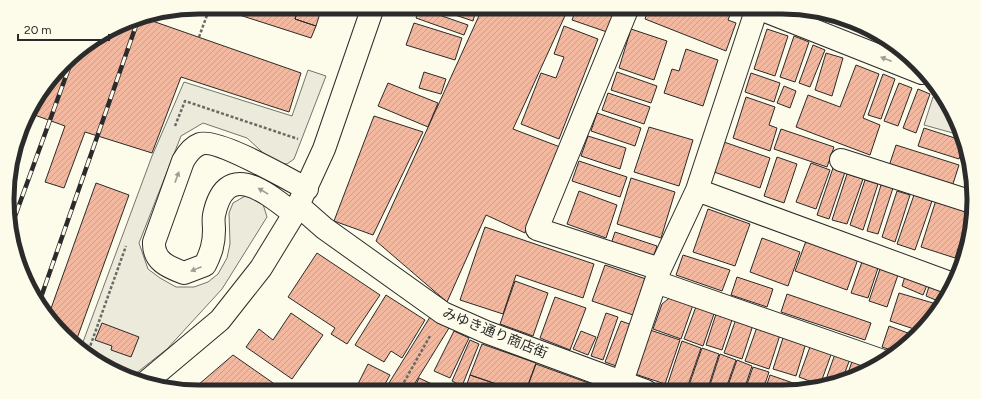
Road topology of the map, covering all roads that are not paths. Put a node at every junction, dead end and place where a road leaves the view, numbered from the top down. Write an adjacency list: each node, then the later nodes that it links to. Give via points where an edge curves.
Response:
1 (371, 14): 10 (street, via 324,149)
2 (625, 14): 11 (street, via 537,230)
3 (754, 14): 8 (street)
4 (785, 14): 5 (street)
5 (806, 19): 6 (street, one-way to 5)
6 (914, 69)
7 (841, 160): 9 (street)
8 (697, 190): 11 (street); 12 (street)
9 (967, 200)
10 (300, 203): 10 (street, one-way to 10, via 246,184 231,186 224,192 214,216 213,249 205,265 184,273 169,268 153,250 182,161 188,152 201,144 236,153); 14 (street, via 262,268 220,320); 15 (street, みゆき通り商店街, via 324,228 443,313)
11 (658, 275): 13 (street); 15 (street)
12 (948, 282)
13 (877, 359)
14 (150, 379)
15 (619, 385)

